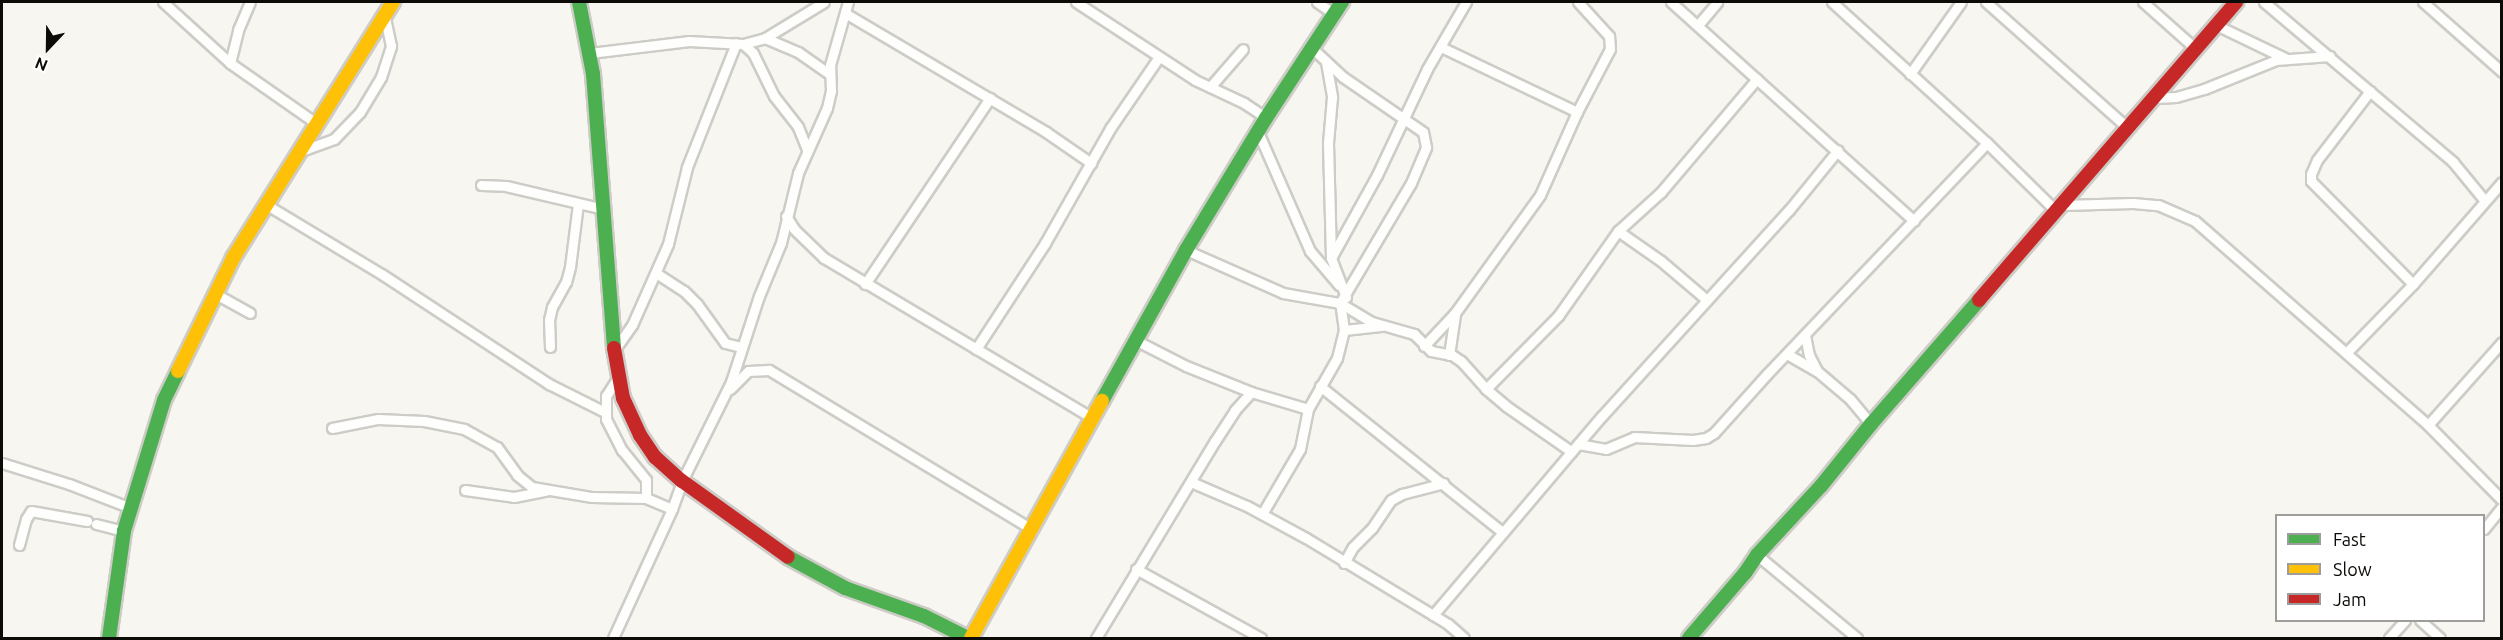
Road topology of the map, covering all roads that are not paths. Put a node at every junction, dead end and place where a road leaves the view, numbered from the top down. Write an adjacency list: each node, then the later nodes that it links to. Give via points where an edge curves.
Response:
1 (162, 2): 37 (street)
2 (250, 2): 37 (street)
3 (393, 2): 23 (main road)
4 (579, 2): 32 (main road)
5 (824, 2): 26 (street)
6 (848, 2): 21 (street)
7 (1076, 2): 34 (street)
8 (1317, 2): 22 (street)
9 (1342, 2): 22 (main road)
10 (1466, 2): 28 (street)
11 (1578, 2): 46 (street, via 1609,36 1610,49)
12 (1671, 2): 24 (street)
13 (1717, 2): 24 (street)
14 (1832, 2): 40 (street)
15 (1960, 2): 40 (street)
16 (1986, 2): 50 (street)
17 (2143, 2): 29 (street)
18 (2236, 2): 25 (main road)
19 (2264, 2): 33 (street)
20 (2423, 2): 38 (street)
21 (845, 13): 39 (street, via 831,57); 44 (street)
22 (1334, 14): 31 (main road)
23 (384, 16): 49 (main road); 54 (street, via 391,46 376,86 360,112 334,139)
24 (1698, 25): 41 (street)
25 (2216, 25): 29 (main road); 35 (street)
26 (765, 38): 27 (street); 39 (street, via 798,52)
27 (740, 44): 32 (street, via 689,41); 53 (street, via 753,53); 69 (street, via 687,167 675,224)
28 (1441, 47): 46 (street); 47 (street)
29 (2196, 49): 45 (main road)
30 (1243, 50): 42 (street)
31 (1313, 50): 36 (street); 48 (main road)
32 (590, 53): 62 (main road)
33 (2330, 56): 35 (street); 43 (street)
34 (1159, 57): 42 (street); 56 (street)
35 (2285, 58): 45 (street, via 2204,89)
36 (1326, 62): 47 (street); 68 (street, via 1332,97 1328,143)
37 (230, 63): 49 (street)
38 (2502, 72)
39 (830, 74): 53 (street, via 827,108)
40 (1910, 74): 52 (street)
41 (1757, 79): 55 (street); 66 (street, via 1661,192)
42 (1210, 87): 48 (street)
43 (2370, 91): 59 (street, via 2453,162); 71 (street, via 2317,160 2312,181)
44 (990, 98): 56 (street); 70 (street)
45 (2155, 98): 50 (main road)
46 (1577, 112): 76 (street, via 1540,195)
47 (1403, 117): 68 (street, via 1377,176); 73 (street, via 1423,132 1426,147 1411,183)
48 (1266, 118): 51 (main road)
49 (317, 124): 54 (main road)
50 (2127, 127): 63 (main road)
51 (1258, 132): 67 (main road); 73 (street, via 1310,251)
52 (1987, 143): 63 (street); 65 (street)
53 (807, 149): 64 (street)
54 (301, 150): 61 (main road)
55 (1838, 150): 65 (street); 74 (street)
56 (1091, 163): 85 (street, via 1011,299)
57 (2502, 182): 59 (street)
58 (481, 185): 60 (street, via 506,186)
59 (2485, 201): 71 (street)
60 (578, 204): 62 (street); 83 (street, via 570,267 549,320)
61 (267, 205): 72 (main road); 97 (street, via 391,280 549,384)
62 (604, 209): 86 (main road)
63 (2060, 209): 87 (street, via 2133,203 2157,205 2187,216); 99 (main road)
64 (786, 216): 70 (street, via 824,258); 84 (street, via 781,243)
65 (1914, 220): 79 (street)
66 (1618, 231): 74 (street); 93 (street, via 1558,316)
67 (1186, 250): 73 (street, via 1283,293); 80 (main road)
68 (1331, 258): 73 (street)
69 (656, 273): 84 (street, via 697,304 725,344); 86 (street, via 632,326)
70 (866, 284): 85 (street)
71 (2413, 284): 87 (street)
72 (214, 293): 75 (street); 111 (main road, via 164,400)
73 (1343, 296): 77 (street); 78 (street)
74 (1707, 300): 102 (street)
75 (250, 313)
76 (1455, 313): 82 (street); 88 (street)
77 (1383, 326): 78 (street); 82 (street, via 1414,334)
78 (1344, 330): 92 (street, via 1333,368)
79 (1805, 335): 89 (street); 90 (street)
80 (1137, 341): 94 (street); 98 (main road)
81 (2502, 342): 100 (street)
82 (1424, 346): 88 (street)
83 (550, 347)
84 (741, 347): 95 (street)
85 (976, 349): 98 (street)
86 (613, 352): 91 (main road)
87 (2346, 353): 100 (street)
88 (1449, 354): 93 (street)
89 (1787, 354): 90 (street); 102 (street, via 1706,438 1634,437 1606,448)
90 (1817, 371): 99 (street, via 1850,399)
91 (617, 378): 97 (street, via 608,391); 104 (main road, via 640,435 655,457)
92 (1320, 387): 96 (street); 106 (street)
93 (1486, 389): 102 (street)
94 (1251, 392): 96 (street); 105 (street, via 1235,410)
95 (719, 402): 104 (street); 116 (street, via 748,371 769,370)
96 (1308, 409): 114 (street, via 1303,443)
97 (605, 412): 109 (street, via 611,432 646,480)
98 (1092, 418): 116 (main road)
99 (1871, 424): 120 (main road, via 1821,486)
100 (2428, 425): 110 (street)
101 (332, 428): 108 (street, via 378,419 424,421 464,429 497,447 528,485)
102 (1575, 448): 118 (street)
103 (2, 462): 111 (street)
104 (682, 481): 112 (street); 128 (main road, via 813,573 924,616)
105 (1191, 482): 114 (street); 122 (street)
106 (1444, 483): 118 (street); 121 (street, via 1391,500)
107 (465, 490): 108 (street, via 514,497)
108 (548, 491): 109 (street, via 592,498)
109 (646, 498): 112 (street)
110 (2502, 500)
111 (131, 508): 117 (main road)
112 (672, 509): 127 (street)
113 (2500, 511): 115 (street)
114 (1262, 514): 121 (street)
115 (2485, 528)
116 (1032, 529): 128 (main road)
117 (124, 531): 119 (street, via 31,511); 126 (main road)
118 (1502, 532): 123 (street)
119 (19, 545)
120 (1756, 555): 132 (main road); 133 (street)
121 (1344, 563): 123 (street)
122 (1136, 569): 129 (street); 130 (street)
123 (1433, 615): 131 (street)
124 (2404, 622): 134 (street)
125 (2422, 622): 135 (street)
126 (109, 639)
127 (613, 639)
128 (970, 639)
129 (1096, 639)
130 (1261, 639)
131 (1464, 639)
132 (1689, 639)
133 (1857, 639)
134 (2389, 639)
135 (2439, 639)

